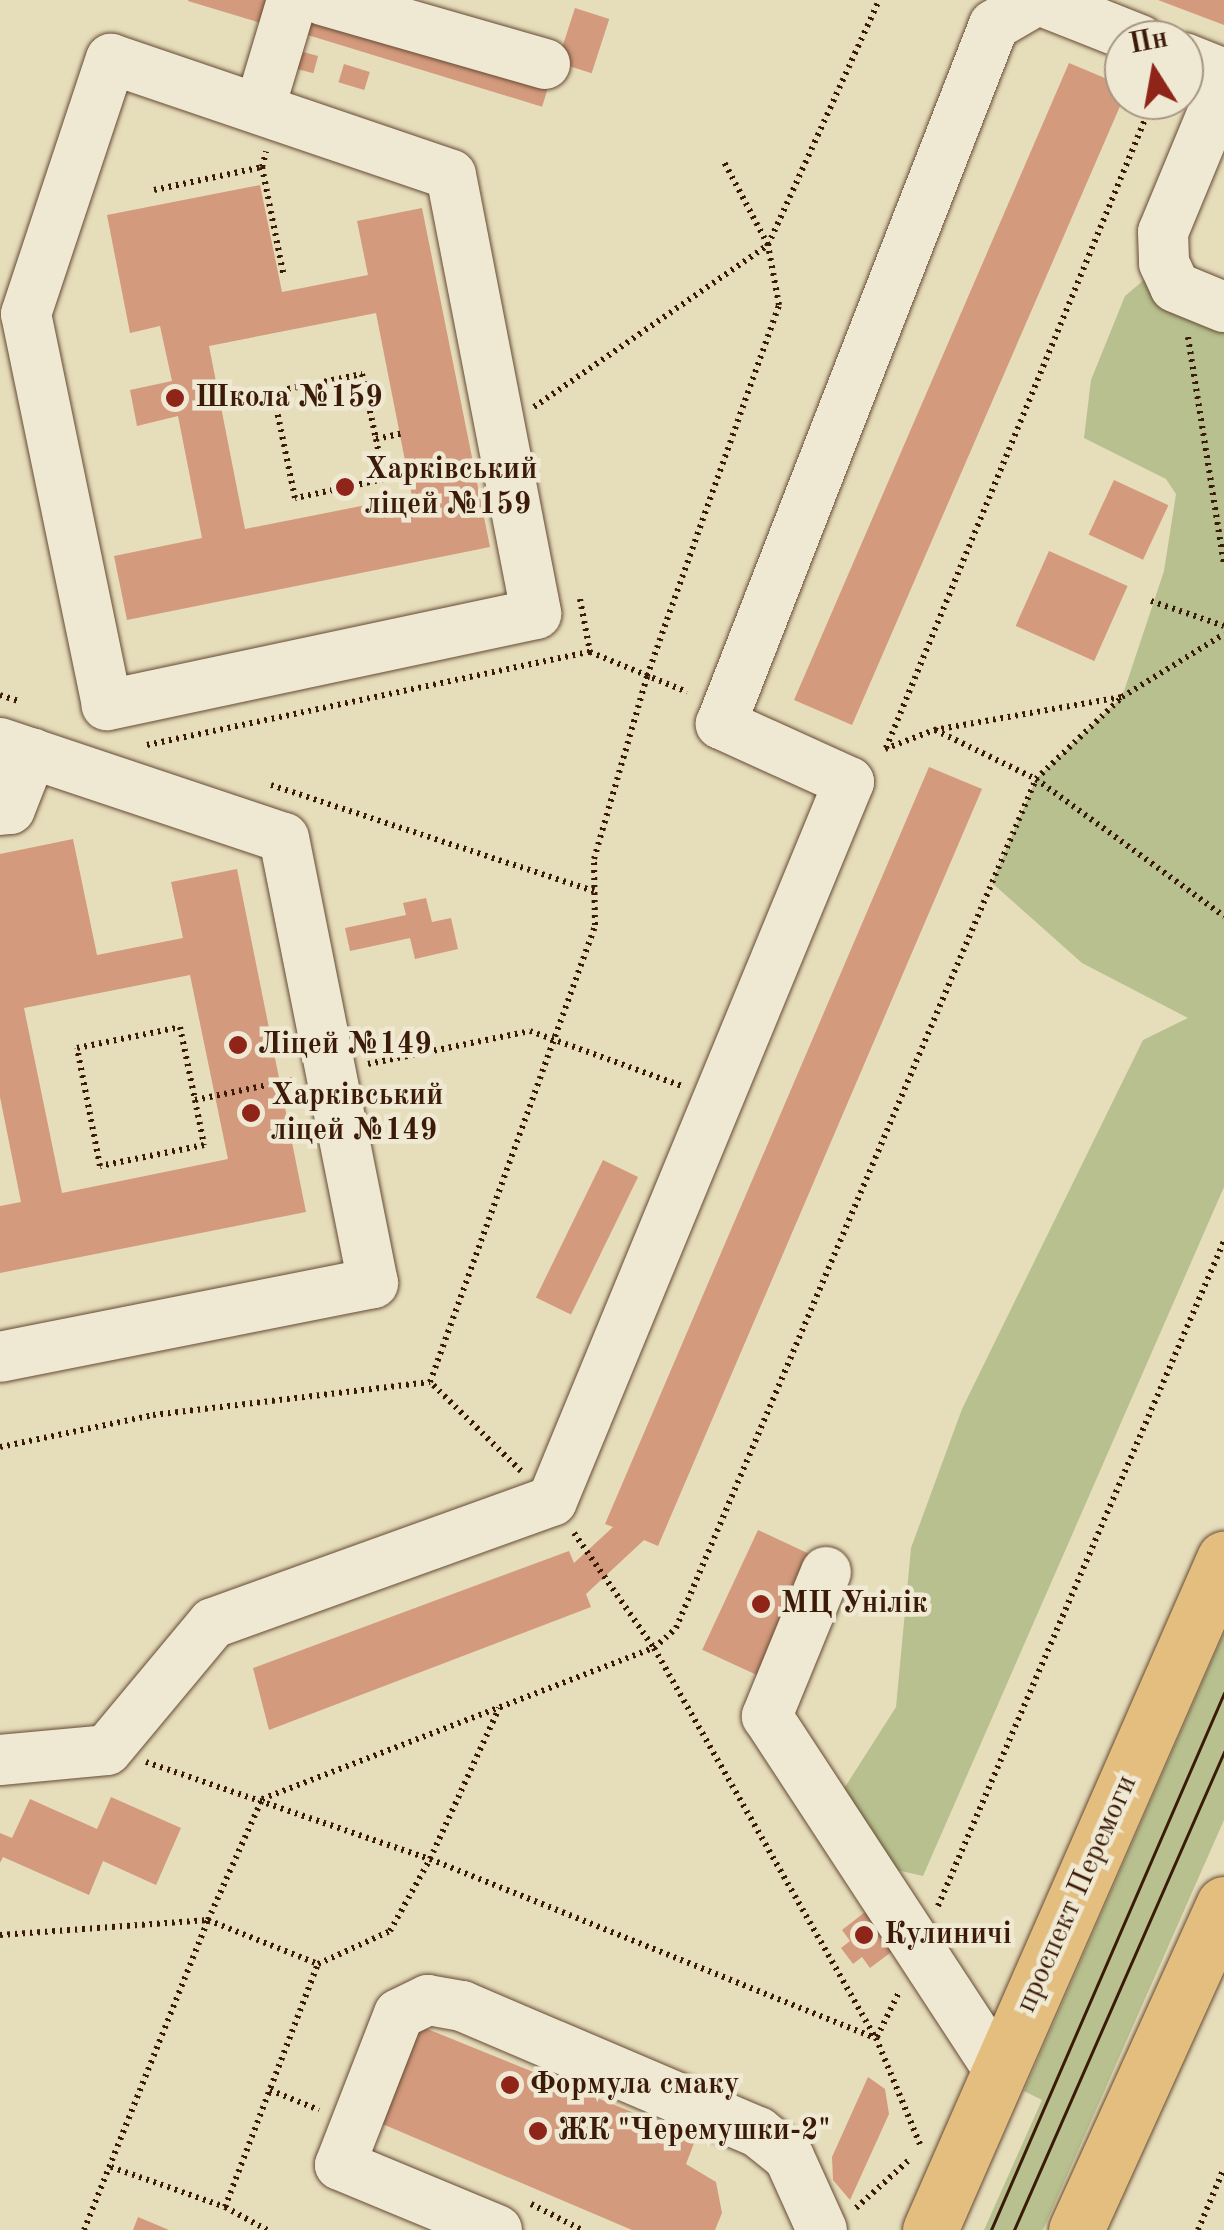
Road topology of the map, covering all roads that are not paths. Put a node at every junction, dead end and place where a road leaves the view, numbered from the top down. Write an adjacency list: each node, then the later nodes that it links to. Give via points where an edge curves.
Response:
1 (292, 0): 7 (lane)
2 (322, 0): 5 (lane)
3 (1038, 0): 4 (lane); 14 (lane, via 994,25 721,724 849,782 552,1501 214,1623 107,1750)
4 (1104, 26)
5 (544, 64)
6 (1224, 86): 8 (lane, via 1163,232 1164,263 1175,287)
7 (268, 109): 7 (lane, via 111,59 26,314 107,704 536,614 451,174)
8 (1224, 307)
9 (23, 734): 10 (lane, via 10,808); 11 (lane, via 284,838 374,1283)
10 (0, 810)
11 (0, 1357)
12 (1224, 1559): 16 (main road, проспект Перемоги)
13 (826, 1572): 16 (lane, via 767,1716)
14 (0, 1760)
15 (1224, 1904): 20 (main road)
16 (999, 2070): 19 (main road, проспект Перемоги)
17 (820, 2224): 18 (lane, via 788,2157 758,2132 462,2006 428,2000 399,2014 340,2165)
18 (497, 2230)
19 (930, 2230)
20 (1076, 2230)

